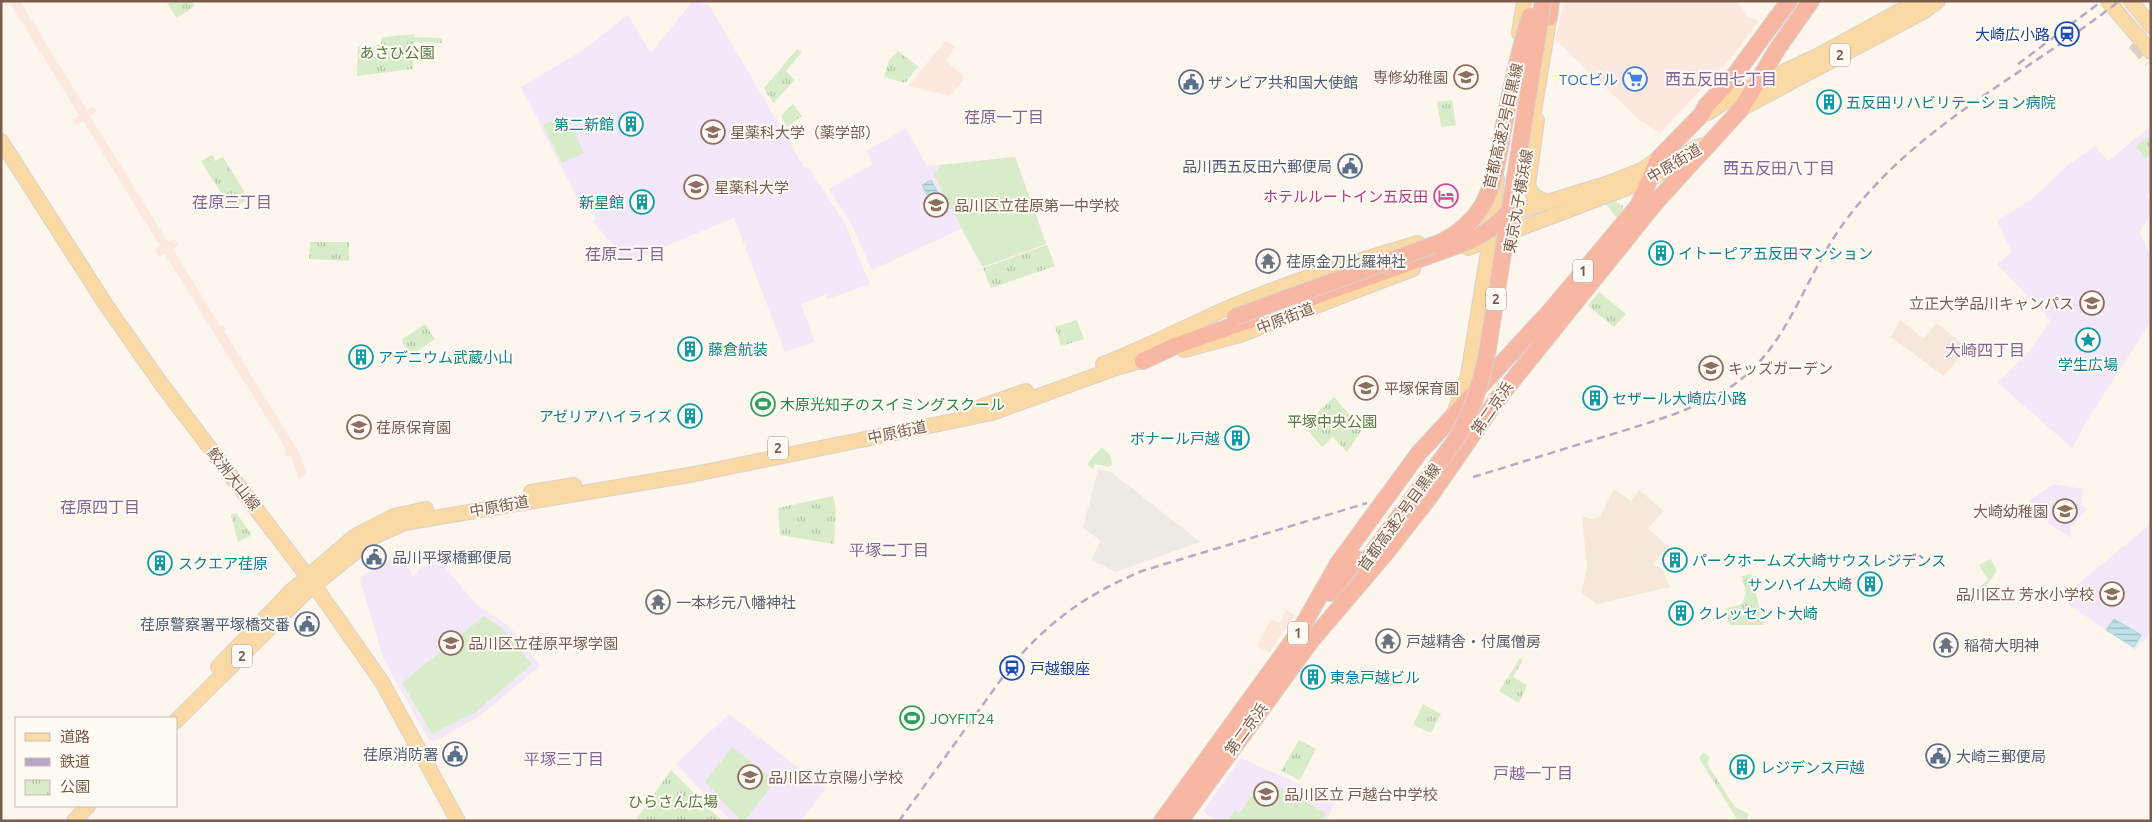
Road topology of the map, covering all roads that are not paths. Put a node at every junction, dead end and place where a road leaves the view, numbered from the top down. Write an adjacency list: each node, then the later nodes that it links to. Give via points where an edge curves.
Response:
1 (1543, 1): 38 (highway, 首都高速2号目黒線 / 2, bridge, via 1487,354 1476,397 1455,441)
2 (1552, 1): 12 (main road, 東京丸子横浜線 / 2); 32 (highway, 首都高速2号目黒線 / 2, bridge, via 1525,180 1505,217 1469,242)
3 (1789, 1): 17 (highway, 第二京浜 / 1)
4 (1811, 1): 11 (highway, 第二京浜 / 1)
5 (1918, 1): 14 (main road, 2)
6 (1938, 1): 16 (main road, 2)
7 (2108, 1): 13 (main road)
8 (2132, 1): 10 (main road)
9 (1529, 6): 22 (main road, 東京丸子横浜線 / 2); 32 (highway, 首都高速2号目黒線 / 2, bridge, via 1492,183 1483,205 1469,222 1439,242); 38 (highway, 首都高速2号目黒線 / 2, bridge, via 1478,346 1468,390 1446,434)
10 (2151, 26)
11 (1790, 30): 14 (main road, via 1776,62 1779,68); 15 (highway, 第二京浜 / 1)
12 (1545, 49): 25 (main road, via 1546,63 1528,181 1534,196); 27 (main road, 東京丸子横浜線 / 2)
13 (2151, 52)
14 (1791, 68): 15 (main road, 2)
15 (1758, 83): 16 (highway, 第二京浜 / 1); 17 (main road, 2)
16 (1742, 109): 19 (highway, 第二京浜 / 1)
17 (1702, 114): 21 (highway, 第二京浜 / 1)
18 (1, 141): 39 (main road, 鮫洲大山線, via 106,305)
19 (1709, 143): 23 (main road, 中原街道 / 2, via 1695,148); 36 (highway, 第二京浜 / 1, via 1656,202)
20 (1, 151): 39 (main road, 鮫洲大山線, via 104,314)
21 (1659, 158): 23 (highway, 第二京浜 / 1); 25 (main road, 中原街道 / 2, via 1642,170)
22 (1500, 162): 28 (main road, 東京丸子横浜線 / 2); 29 (main road, 東京丸子横浜線 / 2, via 1479,206)
23 (1651, 179): 24 (main road, 中原街道 / 2); 26 (highway, 第二京浜 / 1)
24 (1622, 191): 26 (main road, via 1631,196); 30 (main road, 中原街道 / 2)
25 (1548, 203): 27 (main road, 中原街道 / 2)
26 (1635, 209): 35 (highway, 第二京浜 / 1, via 1552,309)
27 (1514, 214): 28 (main road, 中原街道 / 2); 30 (main road, 東京丸子横浜線 / 2)
28 (1492, 220): 29 (main road, 中原街道 / 2); 31 (main road, 東京丸子横浜線 / 2)
29 (1458, 230): 33 (main road, 中原街道 / 2, via 1235,305)
30 (1511, 230): 31 (main road, 中原街道 / 2); 35 (main road, 東京丸子横浜線 / 2)
31 (1490, 240): 34 (main road, 中原街道 / 2, via 1240,335); 37 (main road, 東京丸子横浜線 / 2, via 1468,375)
32 (1237, 320): 33 (highway, 首都高速2号目黒線 / 2); 34 (highway, 首都高速2号目黒線 / 2)
33 (1153, 344): 39 (main road, 中原街道 / 2, via 969,410 692,466 491,497 394,516 355,536)
34 (1143, 361): 39 (main road, 中原街道 / 2, via 992,413 694,474 411,521 374,538)
35 (1492, 374): 36 (main road, 東京丸子横浜線 / 2); 37 (highway, 第二京浜 / 1)
36 (1496, 401): 40 (highway, 第二京浜 / 1, via 1459,457 1366,577)
37 (1453, 416): 40 (highway, 第二京浜 / 1, via 1419,453 1339,562)
38 (1361, 562): 40 (highway, 首都高速2号目黒線 / 2)
39 (307, 584): 41 (main road, 中原街道 / 2); 42 (main road, 中原街道 / 2); 47 (main road, 鮫洲大山線, via 382,699); 48 (main road, 鮫洲大山線, via 388,692)
40 (1305, 636): 49 (highway, 第二京浜 / 1); 50 (highway, 第二京浜 / 1)
41 (167, 717)
42 (178, 719)
43 (75, 807): 45 (main road)
44 (87, 807): 46 (main road)
45 (63, 821)
46 (74, 821)
47 (449, 821)
48 (458, 821)
49 (1162, 821)
50 (1180, 821)

